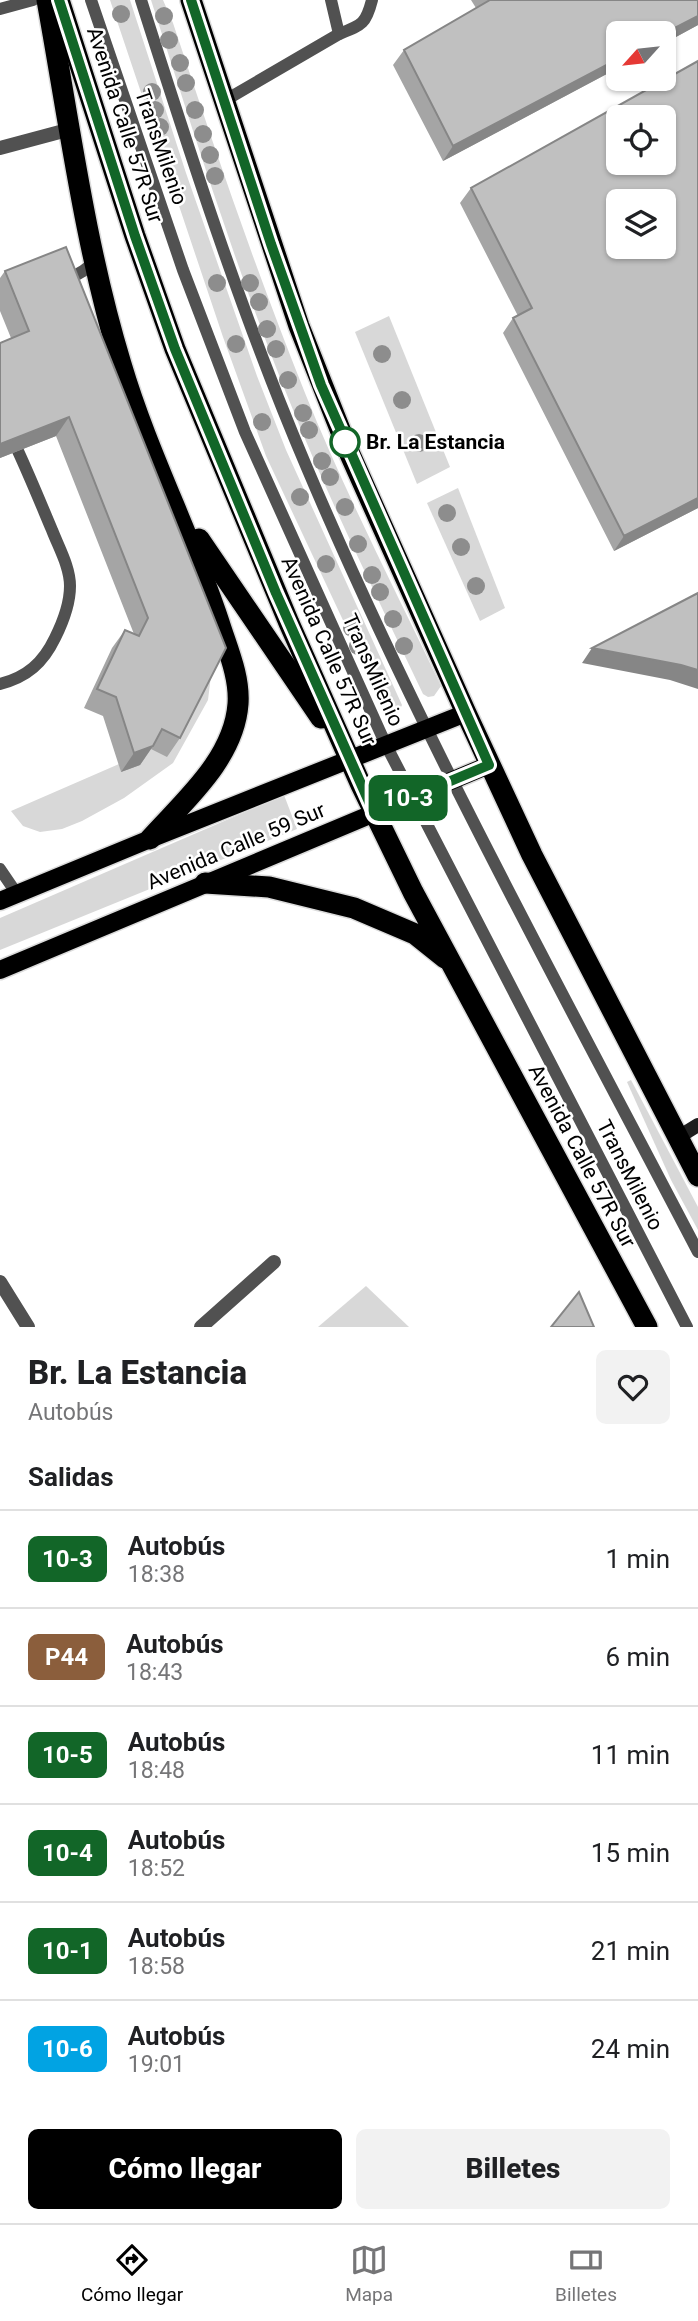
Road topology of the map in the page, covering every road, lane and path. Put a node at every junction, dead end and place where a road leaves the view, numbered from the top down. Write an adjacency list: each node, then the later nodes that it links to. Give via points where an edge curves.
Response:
1 (33, 0): 9 (lane)
2 (47, 0): 12 (highway)
3 (59, 0): 22 (highway, Avenida Calle 57R Sur, via 175,349)
4 (91, 0): 21 (lane, TransMilenio, via 183,270 245,432)
5 (141, 0): 20 (lane, TransMilenio, via 243,304 306,467)
6 (191, 0): 11 (highway)
7 (331, 0): 10 (lane)
8 (372, 0): 10 (lane, via 360,26)
9 (0, 9)
10 (339, 34): 11 (lane)
11 (224, 101): 19 (highway, via 321,385)
12 (71, 129): 13 (street); 14 (highway)
13 (0, 148)
14 (96, 261): 15 (lane); 17 (highway, via 102,323)
15 (55, 285)
16 (18, 451): 18 (lane, via 69,573 70,587 68,606 50,648 19,679)
17 (173, 499): 22 (highway); 27 (highway, via 233,665 238,706 221,753 204,779)
18 (0, 684)
19 (466, 713): 20 (main road, Avenida Calle 59 Sur); 23 (highway)
20 (427, 729): 21 (main road, Avenida Calle 59 Sur); 24 (lane, TransMilenio)
21 (386, 745): 22 (main road, Avenida Calle 59 Sur); 25 (lane, TransMilenio)
22 (349, 760): 26 (highway, Avenida Calle 57R Sur); 27 (main road, Avenida Calle 59 Sur)
23 (489, 765): 24 (main road, Avenida Calle 59 Sur); 34 (highway)
24 (453, 780): 25 (main road, Avenida Calle 59 Sur); 36 (lane, TransMilenio)
25 (412, 797): 26 (main road, Avenida Calle 59 Sur); 42 (lane, TransMilenio)
26 (374, 813): 29 (main road, Avenida Calle 59 Sur); 31 (highway, Avenida Calle 57R Sur)
27 (150, 839): 30 (main road, Avenida Calle 59 Sur)
28 (0, 869): 30 (lane)
29 (205, 883): 31 (highway, via 269,887 354,908 415,934); 32 (main road, Avenida Calle 59 Sur)
30 (5, 898)
31 (452, 963): 41 (highway, Avenida Calle 57R Sur)
32 (0, 970)
33 (698, 1125): 34 (street)
34 (677, 1138): 35 (highway)
35 (698, 1176)
36 (698, 1252)
37 (274, 1262): 40 (street)
38 (0, 1282): 39 (street)
39 (29, 1327)
40 (201, 1327)
41 (647, 1327)
42 (687, 1327)

